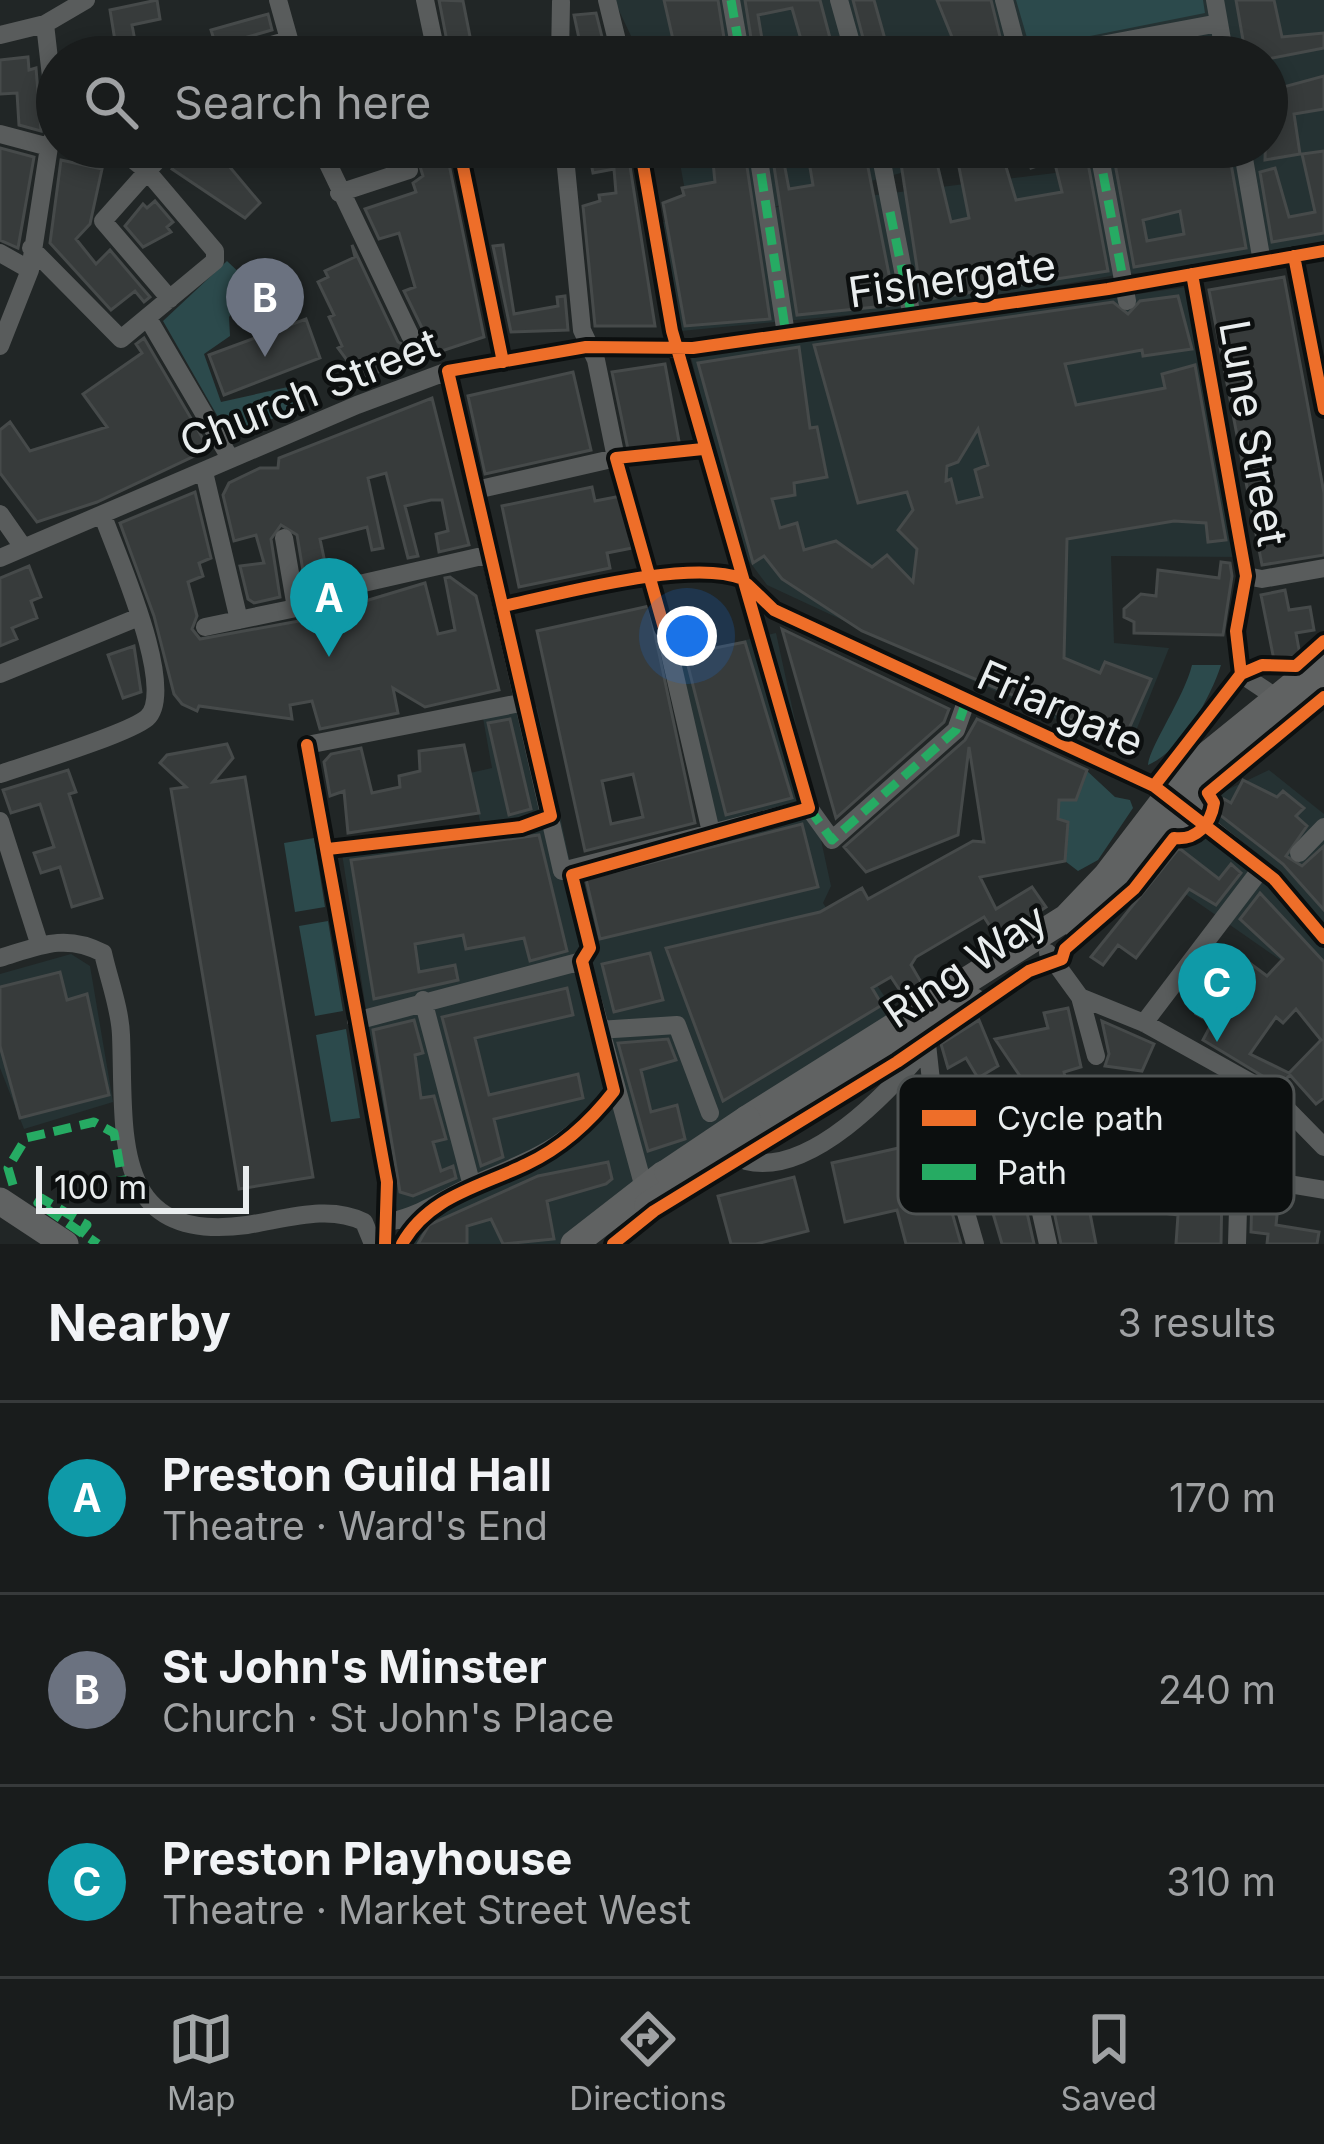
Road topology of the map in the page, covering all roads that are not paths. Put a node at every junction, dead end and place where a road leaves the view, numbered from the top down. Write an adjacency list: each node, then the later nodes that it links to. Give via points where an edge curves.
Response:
1 (86, 0): 11 (street)
2 (278, 0): 14 (street)
3 (425, 0): 15 (street)
4 (731, 0): 18 (street)
5 (839, 0): 19 (street)
6 (1004, 0): 20 (street)
7 (1215, 0): 10 (street)
8 (558, 1): 16 (street)
9 (612, 1): 17 (street)
10 (1220, 23): 21 (street); 22 (street)
11 (45, 24): 12 (street); 13 (street)
12 (0, 35)
13 (46, 36)
14 (288, 36)
15 (433, 36)
16 (559, 36)
17 (618, 36)
18 (737, 36)
19 (848, 36)
20 (1013, 36)
21 (1160, 36)
22 (1222, 36)
23 (0, 134): 24 (street)
24 (36, 135)
25 (47, 168): 37 (street)
26 (329, 168): 36 (street)
27 (463, 168): 54 (street)
28 (566, 168): 52 (street)
29 (644, 168): 51 (street)
30 (761, 168): 48 (street)
31 (883, 168): 46 (street)
32 (1103, 168): 44 (street)
33 (1245, 168): 41 (street)
34 (145, 169): 45 (street, via 103,221); 45 (street, via 218,255)
35 (410, 170): 36 (street)
36 (339, 193): 49 (street)
37 (31, 248): 42 (street); 47 (street, via 115,335 128,338)
38 (1324, 251): 40 (street, Fishergate)
39 (0, 253): 42 (street)
40 (1294, 256): 41 (street, Fishergate); 55 (street)
41 (1262, 262): 43 (street, Fishergate)
42 (30, 270): 50 (street)
43 (1192, 274): 44 (street, Fishergate); 70 (street, Lune Street)
44 (1126, 294): 46 (street, Fishergate)
45 (170, 299): 47 (street)
46 (910, 311): 48 (street, Fishergate)
47 (149, 320): 59 (street)
48 (786, 334): 51 (street, Fishergate)
49 (410, 335)
50 (1, 342)
51 (679, 346): 52 (street, Fishergate); 71 (street)
52 (586, 347): 54 (street, Church Street); 62 (street, via 596,360 616,458)
53 (419, 356): 56 (street)
54 (503, 362): 56 (street, Church Street)
55 (1319, 362): 57 (street)
56 (440, 374): 58 (street, Church Street); 62 (street)
57 (1324, 409)
58 (263, 445): 59 (street, Church Street); 60 (street)
59 (230, 458): 61 (street, Church Street)
60 (268, 468)
61 (204, 472): 64 (street, Church Street); 75 (street)
62 (476, 490): 67 (street)
63 (0, 514): 66 (street)
64 (103, 516): 66 (street, Church Street); 74 (street)
65 (284, 538): 73 (street)
66 (23, 547): 68 (street, Church Street)
67 (491, 554): 72 (street); 73 (street, via 311,595)
68 (0, 558)
69 (1324, 568): 70 (street)
70 (1246, 576): 83 (street, Lune Street, via 1240,674)
71 (743, 579): 72 (street, via 716,572 648,579); 81 (street, Friargate, via 774,610); 86 (street)
72 (504, 607): 82 (street)
73 (296, 608): 75 (street)
74 (139, 616): 79 (street); 84 (street, via 156,707 143,721)
75 (239, 620): 76 (street)
76 (205, 627)
77 (664, 628): 91 (street)
78 (1324, 660): 83 (highway, Ring Way)
79 (0, 674)
80 (1324, 689): 83 (highway, Ring Way)
81 (966, 702): 85 (street, Friargate); 86 (street, via 956,730 832,840)
82 (520, 703): 87 (street, via 530,716); 92 (street, via 307,745)
83 (1286, 705): 97 (highway, Ring Way, via 1113,900); 115 (highway, Ring Way, via 1185,772 1066,918)
84 (0, 774)
85 (1154, 786)
86 (809, 808): 91 (street)
87 (550, 817): 91 (street, via 562,871); 92 (street)
88 (0, 821): 96 (street)
89 (1207, 825): 94 (street)
90 (1324, 827): 93 (street)
91 (712, 832)
92 (328, 849): 101 (street)
93 (1299, 853)
94 (1261, 869): 95 (street); 102 (street)
95 (1324, 938)
96 (40, 946): 98 (street); 130 (street, via 78,940 103,953 121,1030 128,1160 144,1202 184,1226 215,1230 342,1211 364,1222)
97 (1048, 953): 99 (street); 104 (highway, Ring Way)
98 (0, 958)
99 (1080, 997): 102 (street); 105 (street)
100 (423, 1000): 101 (street); 103 (street, via 582,962); 118 (street)
101 (356, 1021): 126 (street)
102 (1144, 1023): 108 (street)
103 (598, 1030): 112 (street); 113 (street, via 677,1025)
104 (926, 1040): 106 (street); 107 (street); 115 (highway, Ring Way)
105 (1096, 1056)
106 (902, 1076)
107 (930, 1076)
108 (1237, 1076)
109 (898, 1082): 110 (street)
110 (894, 1088): 111 (street); 115 (street, via 777,1166)
111 (898, 1089)
112 (614, 1091): 118 (street, via 586,1127 530,1163); 119 (street)
113 (710, 1113)
114 (1294, 1119): 116 (street)
115 (750, 1139): 119 (highway, Ring Way, bridge)
116 (1324, 1147)
117 (1294, 1184): 120 (street)
118 (472, 1186): 125 (street)
119 (652, 1189): 133 (highway, Ring Way); 134 (highway, Ring Way)
120 (1324, 1190)
121 (0, 1201): 129 (highway)
122 (966, 1214): 135 (street)
123 (1041, 1214): 136 (street)
124 (1237, 1214): 137 (street)
125 (418, 1216): 126 (street); 132 (street)
126 (389, 1222): 131 (street)
127 (0, 1224): 128 (highway)
128 (33, 1244)
129 (64, 1244)
130 (373, 1244)
131 (385, 1244)
132 (402, 1244)
133 (574, 1244)
134 (600, 1244)
135 (975, 1244)
136 (1048, 1244)
137 (1237, 1244)

